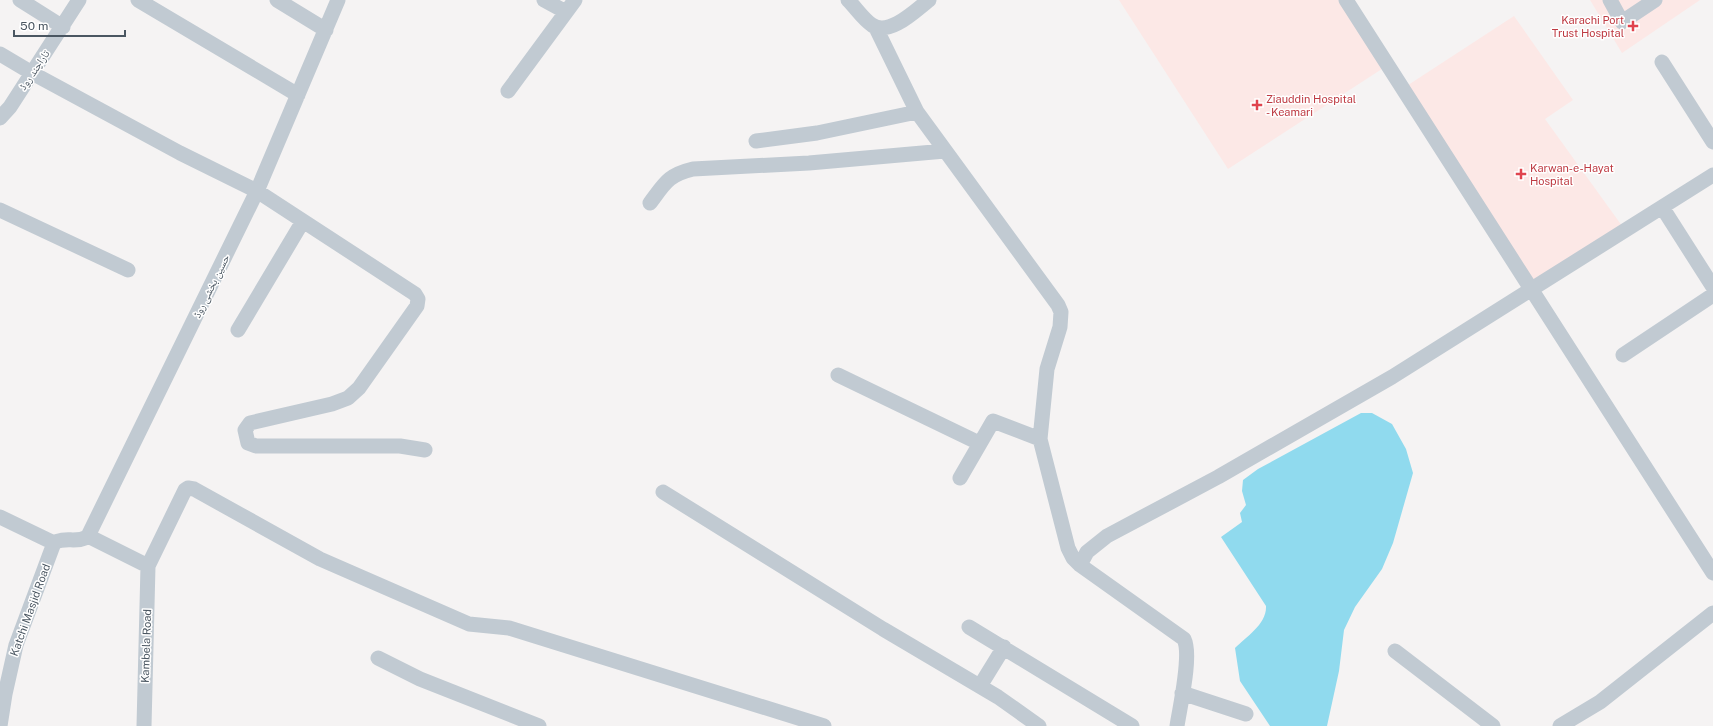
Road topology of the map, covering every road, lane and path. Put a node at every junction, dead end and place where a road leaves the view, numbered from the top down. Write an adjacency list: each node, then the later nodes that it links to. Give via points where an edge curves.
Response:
1 (20, 0): 13 (street)
2 (79, 0): 13 (street, تاراچند روڈ)
3 (138, 0): 20 (street)
4 (277, 0): 15 (street)
5 (338, 0): 15 (street, حسین بخشی روڈ)
6 (544, 0): 12 (street)
7 (848, 0): 14 (street, via 870,25)
8 (929, 0): 14 (street, via 893,26)
9 (1346, 0): 35 (street)
10 (1610, 0): 11 (street, via 1622,22)
11 (1655, 0)
12 (571, 6): 19 (street)
13 (63, 27): 18 (street, تاراچند روڈ)
14 (876, 28): 22 (street)
15 (326, 30): 20 (street, حسین بخشی روڈ)
16 (0, 54): 18 (street)
17 (1662, 62): 25 (street)
18 (32, 74): 21 (street, تاراچند روڈ); 28 (street)
19 (508, 91)
20 (298, 96): 28 (street, حسین بخشی روڈ)
21 (5, 104): 23 (street, تاراچند روڈ)
22 (917, 112): 24 (street, via 817,133); 26 (street)
23 (0, 118)
24 (756, 141)
25 (1713, 142)
26 (945, 151): 29 (street, via 693,169 670,177); 40 (street, via 1061,312 1060,328 1047,369)
27 (1713, 175): 30 (street)
28 (257, 191): 32 (street); 46 (street, حسین بخشی روڈ)
29 (650, 203)
30 (1662, 207): 34 (street); 35 (street)
31 (0, 210): 33 (street)
32 (303, 220): 37 (street); 42 (street, via 415,294 418,299 417,306 359,388 348,398 250,423 245,430 248,443 256,446 400,446)
33 (128, 270)
34 (1713, 287)
35 (1531, 290): 48 (street, via 1392,377 1218,477 1107,536 1087,552); 50 (street)
36 (1713, 295): 38 (street)
37 (238, 330)
38 (1623, 354)
39 (838, 375): 41 (street)
40 (1040, 439): 41 (street, via 993,420); 48 (street, via 1068,548)
41 (979, 443): 43 (street)
42 (424, 450)
43 (960, 478)
44 (663, 492): 56 (street, via 883,630)
45 (0, 517): 47 (street)
46 (88, 536): 47 (street, via 84,539 60,540); 49 (street)
47 (54, 543): 59 (street, Katchi Masjid Road, via 16,645)
48 (1080, 565): 57 (street, via 1184,639 1188,646)
49 (148, 566): 60 (street, Kambela Road); 62 (street, via 185,490 194,489 320,559 469,624 509,628)
50 (1713, 573)
51 (1713, 613): 67 (street, via 1600,702)
52 (969, 627): 53 (street)
53 (1004, 647): 56 (street); 64 (street)
54 (1395, 650): 66 (street)
55 (378, 658): 61 (street, via 420,679)
56 (980, 686): 63 (street)
57 (1182, 693): 58 (street); 65 (street)
58 (1246, 714)
59 (0, 726)
60 (144, 726)
61 (539, 726)
62 (824, 726)
63 (1039, 726)
64 (1132, 726)
65 (1177, 726)
66 (1493, 726)
67 (1560, 726)

